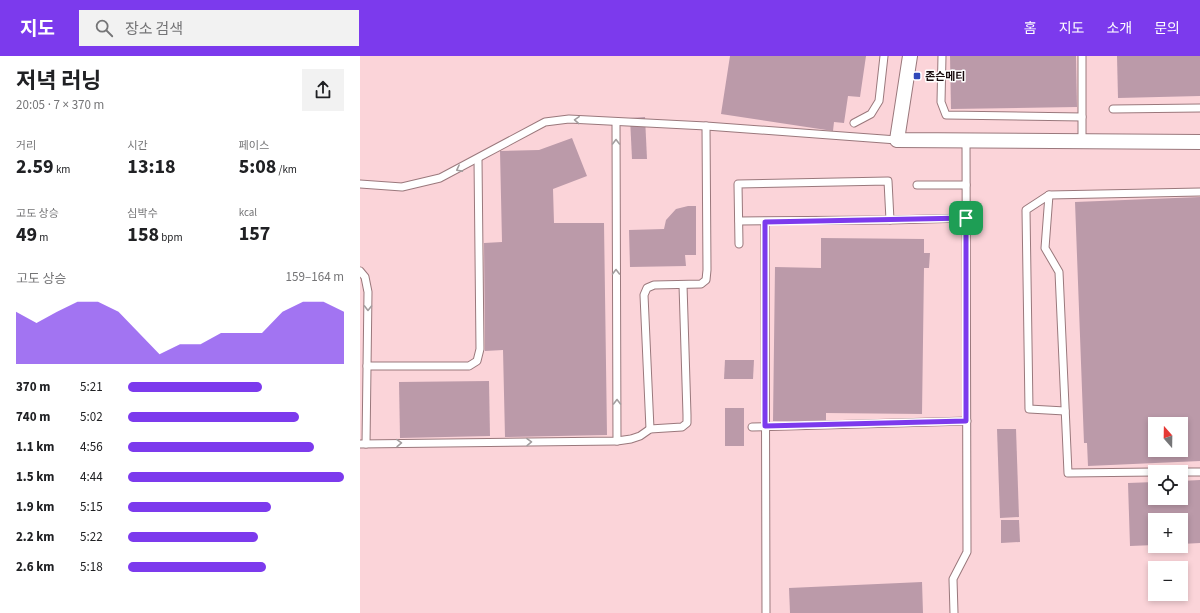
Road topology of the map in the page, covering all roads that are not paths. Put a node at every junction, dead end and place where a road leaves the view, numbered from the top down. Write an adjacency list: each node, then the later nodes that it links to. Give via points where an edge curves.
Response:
1 (884, 56): 9 (lane, via 879,101 871,114)
2 (910, 56): 11 (street)
3 (942, 56): 7 (lane, via 941,102 946,115)
4 (1082, 56): 7 (lane)
5 (1200, 108): 6 (lane)
6 (1112, 109)
7 (1082, 117): 13 (lane)
8 (616, 122): 10 (lane); 15 (lane, one-way to 15, via 568,119 545,122); 34 (lane, one-way to 8)
9 (854, 124)
10 (706, 126): 11 (lane); 27 (lane, via 706,280 701,284)
11 (897, 140): 12 (street)
12 (966, 140): 13 (street); 18 (lane)
13 (1082, 141): 14 (street)
14 (1200, 142)
15 (478, 159): 16 (lane, one-way to 16, via 440,178 402,187); 28 (lane, via 480,349 477,361 469,366)
16 (360, 184)
17 (917, 185): 18 (lane)
18 (966, 185): 21 (lane)
19 (1200, 192): 20 (lane)
20 (1049, 195): 29 (lane, via 1045,248 1059,272); 29 (lane, via 1026,210 1029,409)
21 (966, 218): 22 (lane); 30 (lane)
22 (890, 220): 23 (lane, via 888,181 738,184); 24 (lane)
23 (739, 221): 24 (lane); 25 (lane)
24 (765, 222): 31 (lane)
25 (739, 244)
26 (360, 271): 28 (lane, one-way to 28, via 365,277 368,292)
27 (683, 285): 33 (lane, via 687,424 682,427); 33 (lane, via 654,285 648,288 644,295)
28 (367, 366): 35 (lane)
29 (1065, 411): 36 (lane, via 1068,473)
30 (966, 421): 31 (lane); 40 (lane, via 966,552 953,578)
31 (765, 426): 32 (lane); 39 (lane)
32 (752, 427)
33 (650, 429): 34 (lane, via 640,436)
34 (617, 441): 35 (lane, one-way to 34)
35 (363, 444)
36 (1148, 472)
37 (1188, 472): 38 (lane)
38 (1200, 472)
39 (766, 613)
40 (954, 613)

